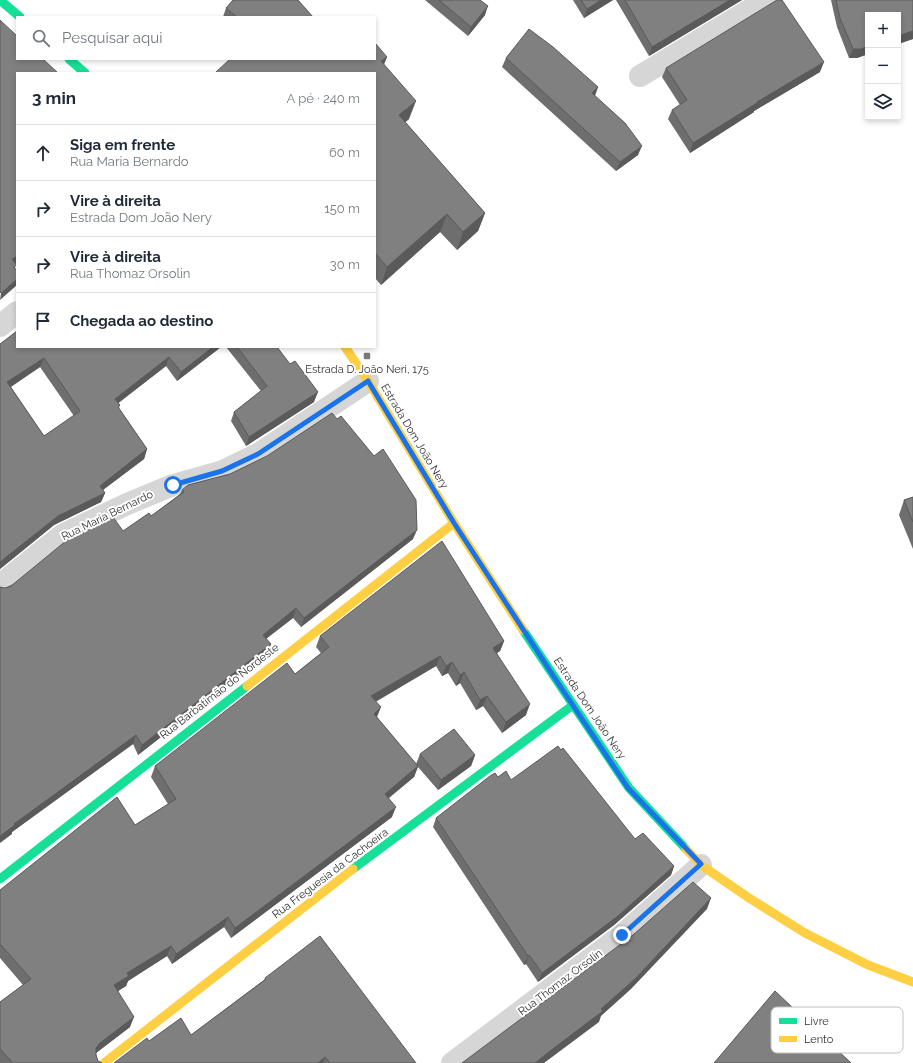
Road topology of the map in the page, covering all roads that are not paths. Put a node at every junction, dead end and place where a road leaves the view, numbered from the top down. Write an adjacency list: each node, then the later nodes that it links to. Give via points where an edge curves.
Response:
1 (0, 0): 3 (street)
2 (766, 0): 6 (street)
3 (19, 16)
4 (70, 60): 5 (street)
5 (84, 72)
6 (640, 76)
7 (16, 313): 8 (street)
8 (0, 326)
9 (346, 348): 10 (street, Estrada Dom João Nery)
10 (368, 381): 11 (street, Estrada Dom João Nery); 12 (street, Rua Maria Bernardo, via 258,454 222,471 173,485 134,501 62,535)
11 (454, 523): 13 (street, Estrada Dom João Nery); 15 (street, Rua Barbatimão do Nordeste)
12 (0, 585)
13 (573, 705): 14 (street, Estrada Dom João Nery, via 628,788); 17 (street, Rua Freguesia da Cachoeira, via 348,873)
14 (701, 864): 16 (street, Estrada Dom João Nery, via 805,933 868,965); 18 (street, Rua Thomaz Orsolin, via 622,935)
15 (0, 879)
16 (913, 982)
17 (104, 1063)
18 (452, 1063)

